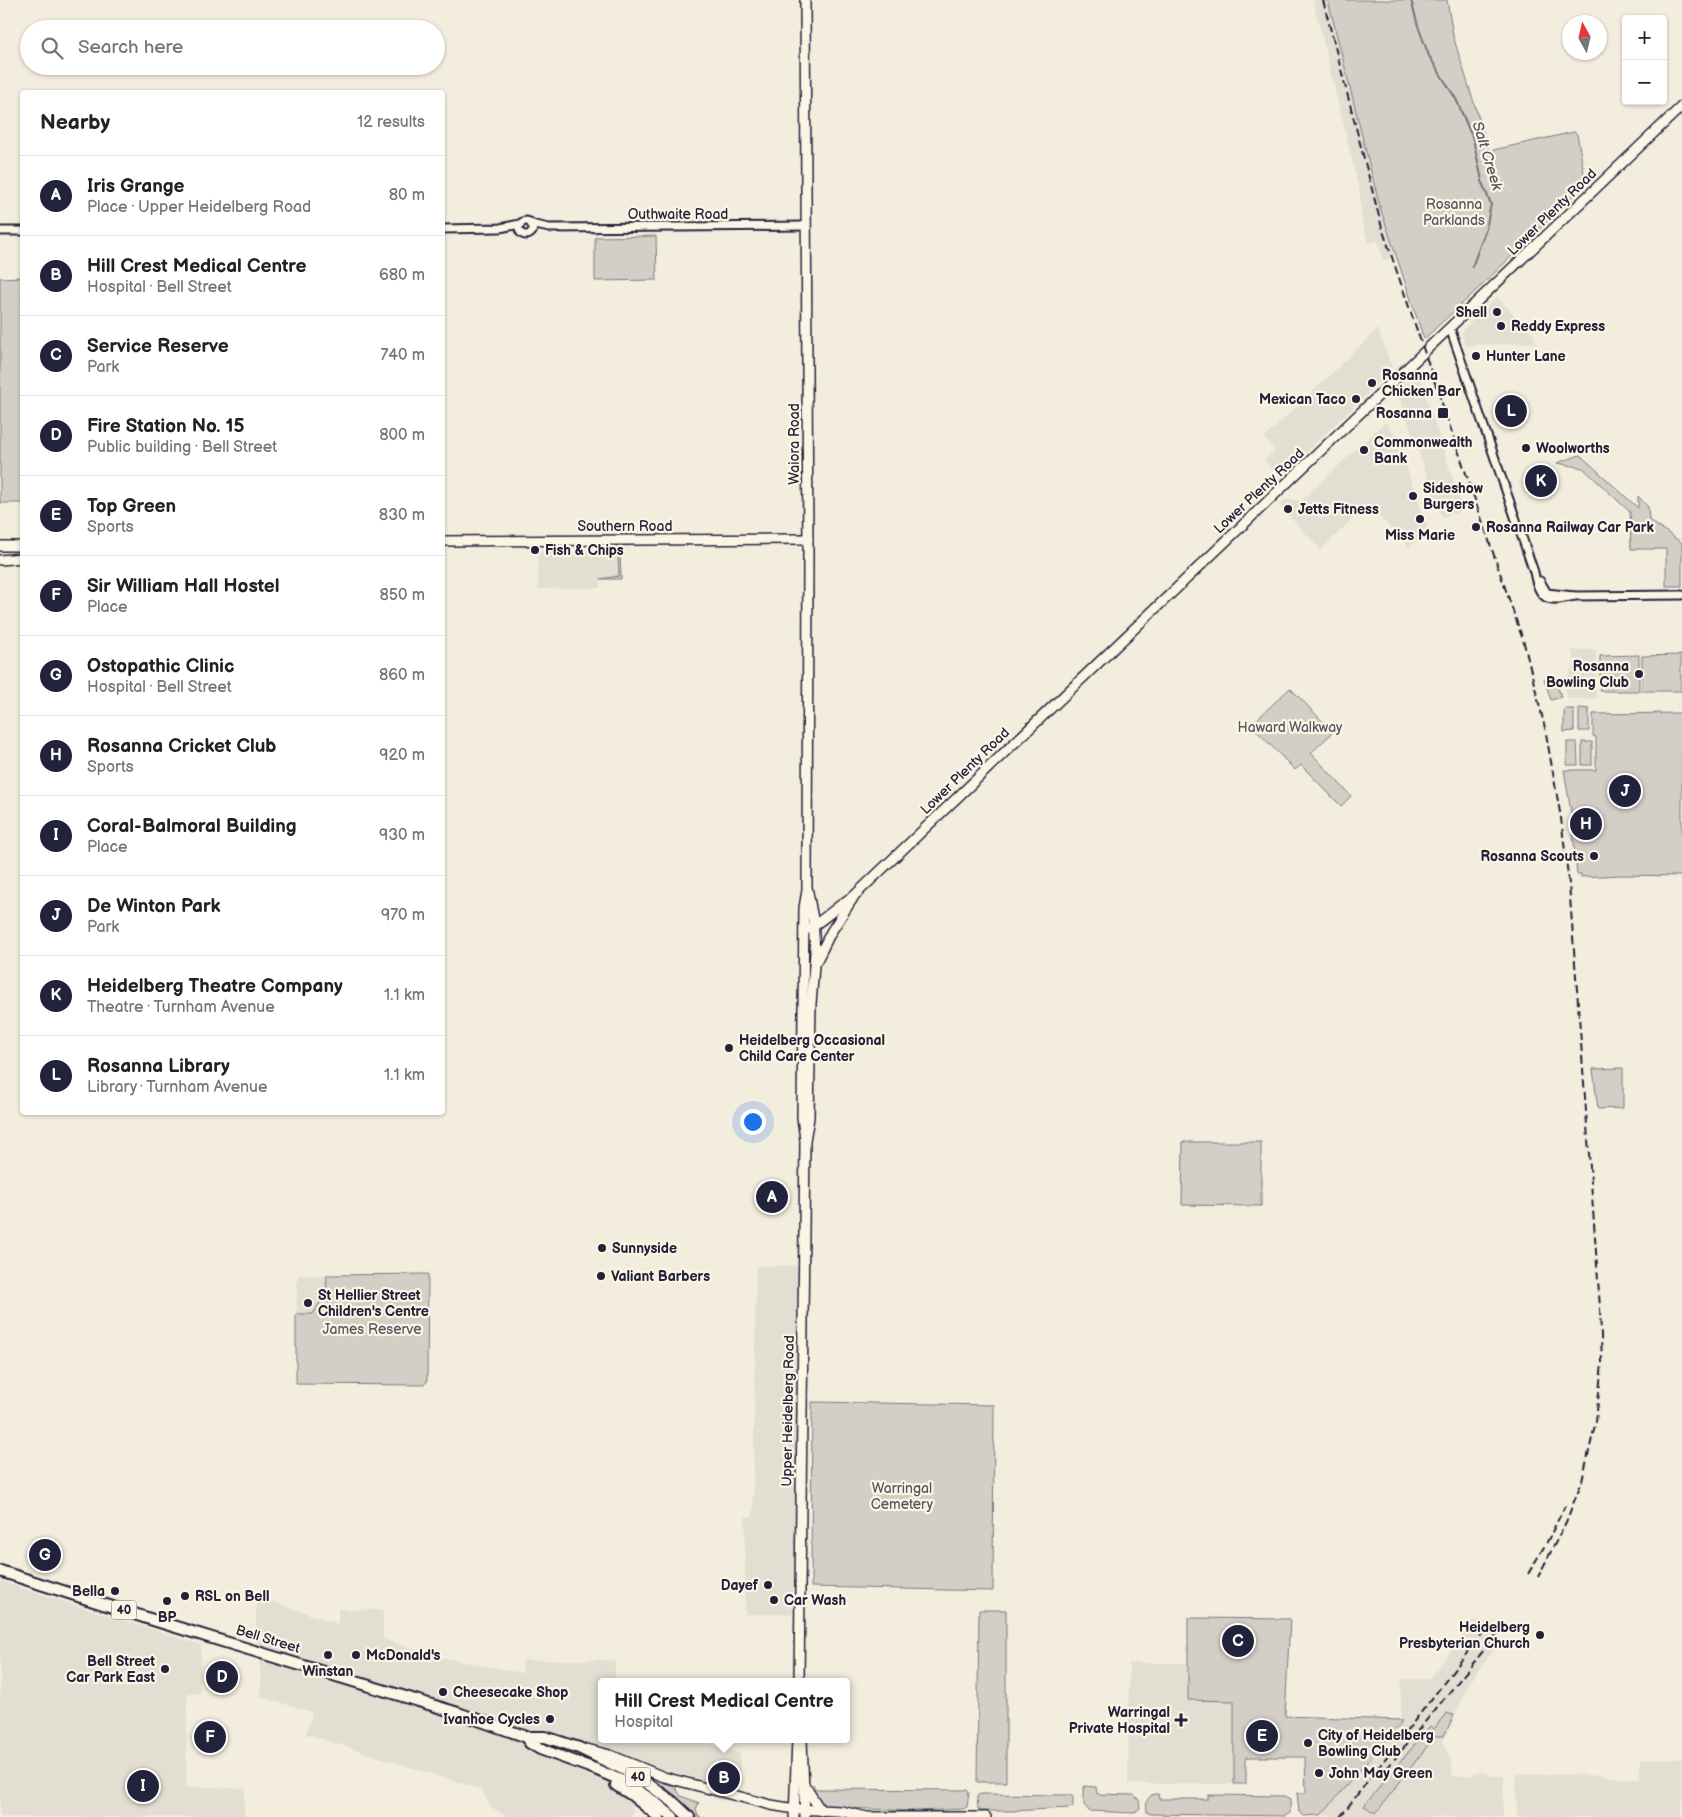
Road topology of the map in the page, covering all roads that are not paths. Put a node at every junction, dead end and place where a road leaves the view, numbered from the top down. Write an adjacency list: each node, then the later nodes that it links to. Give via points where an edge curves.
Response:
1 (805, 0): 3 (main road, Waiora Road)
2 (1682, 106): 9 (main road, Lower Plenty Road)
3 (806, 226): 6 (street, Outhwaite Road); 10 (main road, Waiora Road)
4 (445, 228): 5 (street)
5 (520, 228): 6 (street, via 526,234); 6 (street, via 525,221)
6 (531, 228)
7 (0, 231): 8 (street)
8 (20, 231)
9 (1450, 328): 16 (street, via 1542,592 1574,596); 18 (main road, Lower Plenty Road)
10 (808, 539): 11 (main road, Southern Road); 17 (main road, Waiora Road)
11 (445, 541)
12 (0, 546): 13 (main road)
13 (20, 546)
14 (20, 558): 15 (main road)
15 (0, 560)
16 (1682, 596)
17 (807, 887): 19 (main road, Waiora Road); 23 (main road, Waiora Road)
18 (854, 896): 20 (main road, Lower Plenty Road); 21 (main road, Lower Plenty Road)
19 (811, 904): 20 (main road, via 817,911); 22 (main road, Waiora Road)
20 (828, 915): 22 (main road, Lower Plenty Road)
21 (837, 922): 22 (main road, via 824,932); 24 (main road, Lower Plenty Road)
22 (814, 930): 23 (main road); 24 (main road, Upper Heidelberg Road)
23 (804, 933): 25 (main road, Upper Heidelberg Road, via 802,1118)
24 (814, 968): 25 (main road, Upper Heidelberg Road)
25 (805, 1140): 27 (main road, Upper Heidelberg Road)
26 (0, 1571): 28 (highway, Bell Street / 40, via 458,1712)
27 (799, 1678)
28 (527, 1737): 31 (highway, Bell Street / 40, via 545,1737); 32 (highway, Bell Street / 40, via 540,1749)
29 (797, 1743): 34 (main road)
30 (802, 1743): 33 (main road)
31 (579, 1748): 35 (main road, Bell Street, via 601,1752 664,1777); 41 (highway, 40, via 637,1776)
32 (595, 1769): 39 (highway); 40 (highway, 40, via 636,1788)
33 (804, 1784): 36 (main road); 38 (main road)
34 (796, 1793): 35 (main road, via 788,1800); 37 (main road)
35 (771, 1805): 37 (main road, Bell Street)
36 (821, 1810): 38 (main road, Bell Street); 42 (main road, Bell Street)
37 (794, 1812): 38 (main road, Bell Street)
38 (805, 1815)
39 (659, 1817)
40 (673, 1817)
41 (689, 1817)
42 (867, 1817): 43 (main road, Bell Street)
43 (986, 1817)

